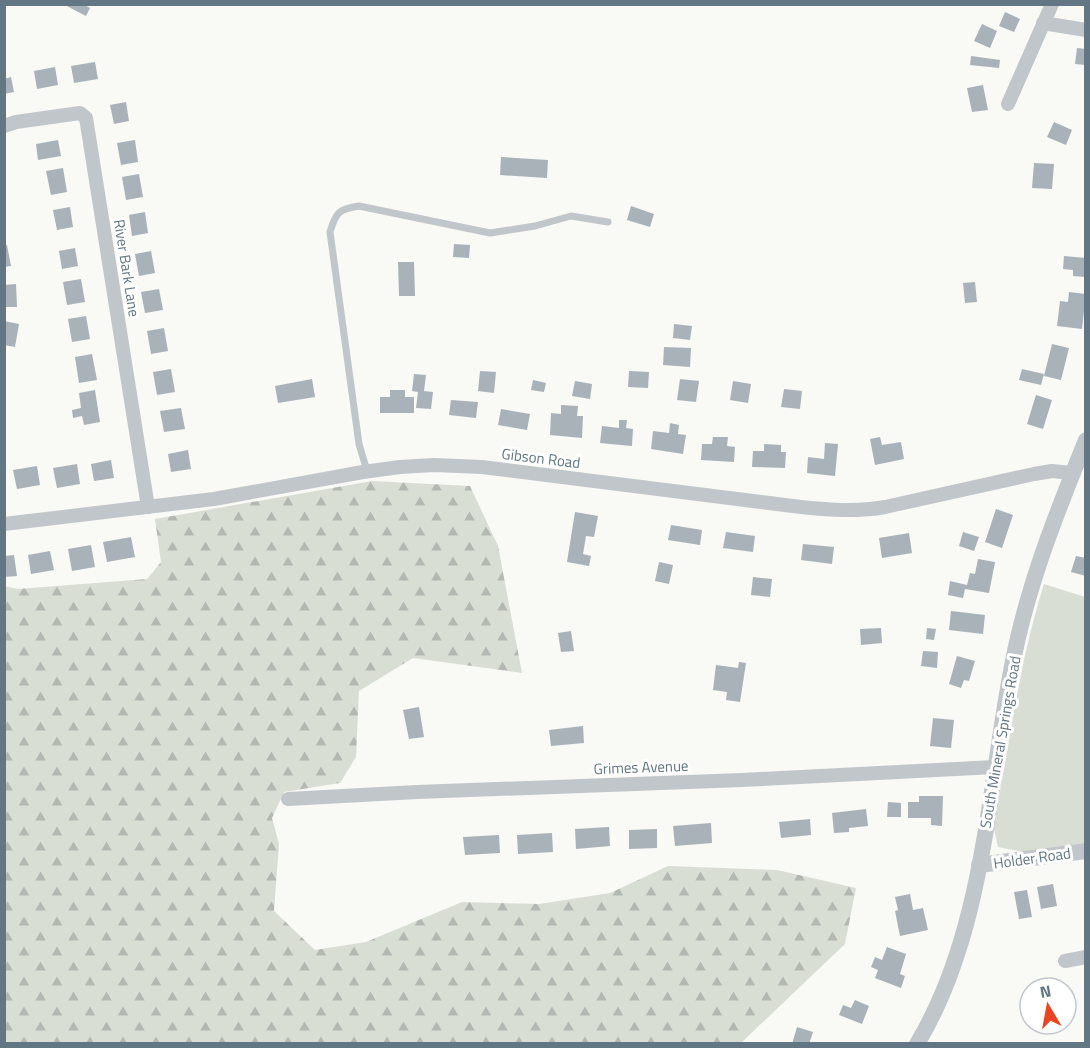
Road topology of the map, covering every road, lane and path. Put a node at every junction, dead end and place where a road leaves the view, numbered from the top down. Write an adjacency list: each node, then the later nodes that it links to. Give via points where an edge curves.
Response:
1 (1052, 4): 2 (street)
2 (1043, 23): 3 (street); 4 (street)
3 (1086, 30)
4 (1008, 104)
5 (4, 126): 10 (street, River Bark Lane, via 80,113 86,118)
6 (608, 222): 8 (lane, via 571,216 490,233 359,206 343,209 334,217 330,232 359,444)
7 (1086, 440): 9 (street, South Mineral Springs Road)
8 (367, 471): 9 (street, Gibson Road, via 434,465 482,467 845,510 885,507 1043,472); 10 (street, Gibson Road)
9 (1072, 473): 12 (street, South Mineral Springs Road, via 1035,575 1018,639)
10 (148, 507): 11 (street, Gibson Road)
11 (4, 524)
12 (995, 767): 13 (street, Grimes Avenue); 15 (street, South Mineral Springs Road)
13 (288, 799)
14 (1086, 851): 15 (street, Holder Road)
15 (979, 865): 20 (street, South Mineral Springs Road, via 949,974)
16 (1086, 957): 17 (street)
17 (1065, 961)
18 (1086, 990): 19 (path)
19 (1086, 1001)
20 (917, 1044)

